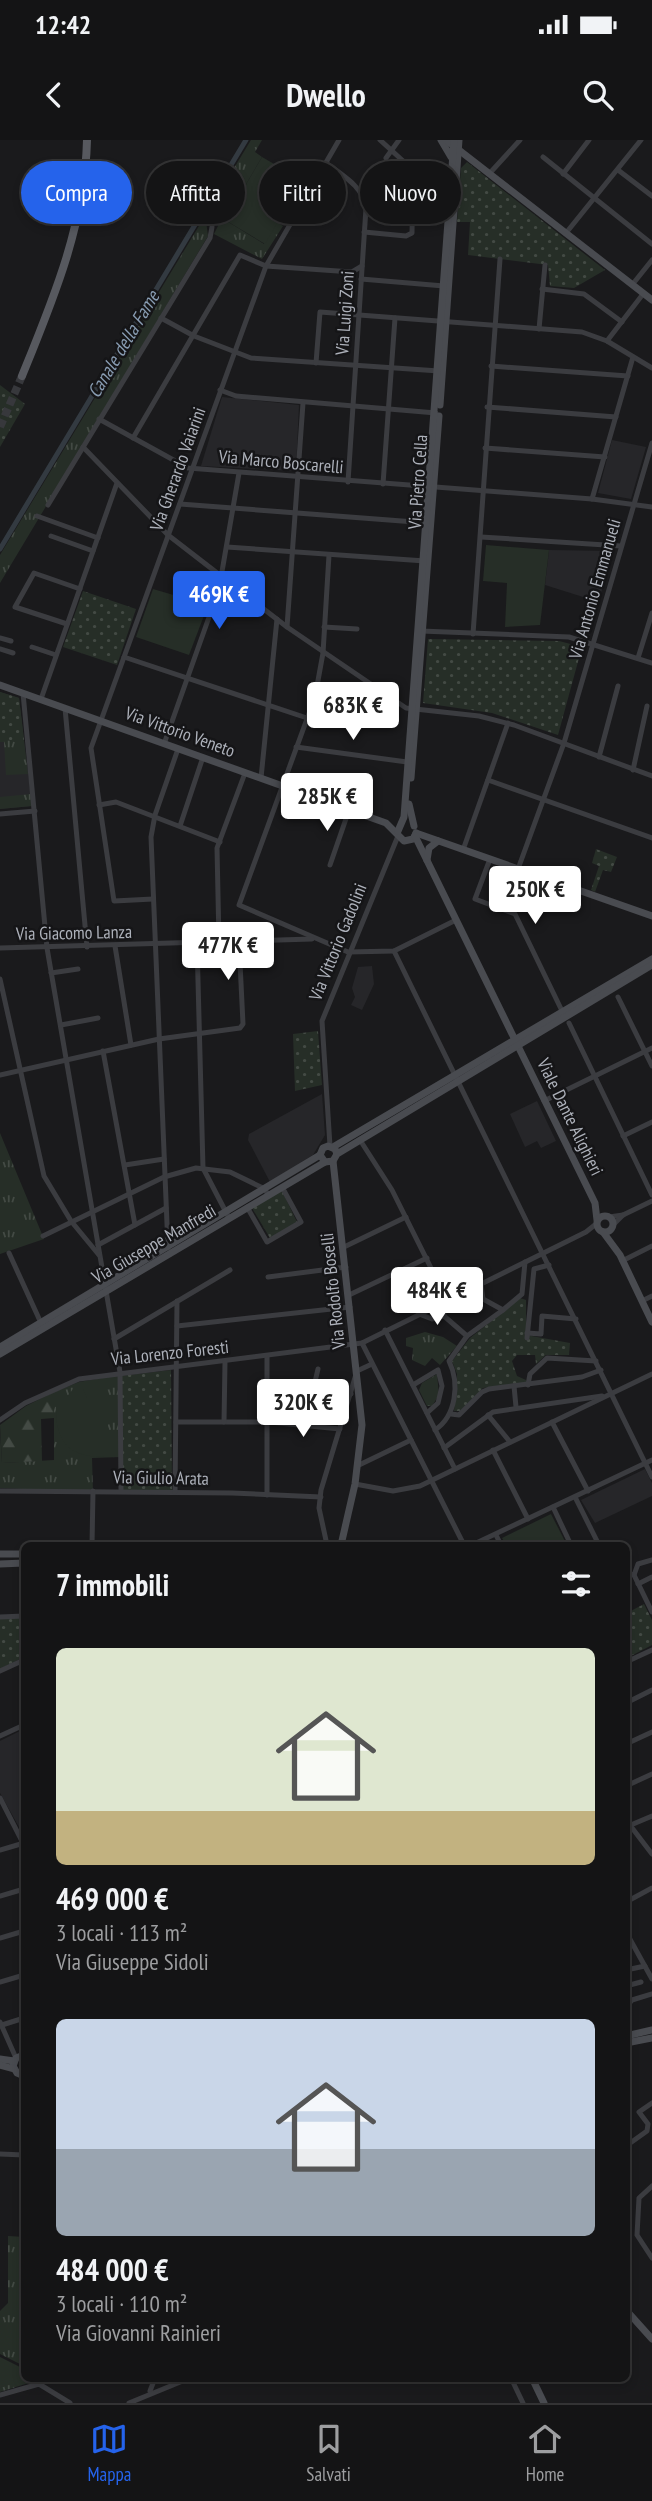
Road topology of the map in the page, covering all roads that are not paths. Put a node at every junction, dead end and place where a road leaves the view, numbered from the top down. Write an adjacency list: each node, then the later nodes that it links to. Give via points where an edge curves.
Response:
1 (87, 140): 59 (main road, via 71,247)
2 (339, 140): 15 (street, Via Gherardo Vaiarini)
3 (380, 140): 11 (street)
4 (399, 140): 11 (street)
5 (443, 140): 10 (main road); 16 (main road)
6 (508, 140): 9 (street)
7 (589, 140): 20 (street)
8 (641, 140): 18 (street)
9 (517, 142): 19 (street)
10 (456, 145): 14 (main road)
11 (392, 149): 13 (street); 28 (street, via 414,174 412,233)
12 (543, 157): 20 (street)
13 (386, 158)
14 (471, 159): 17 (main road); 19 (main road)
15 (327, 161)
16 (453, 161)
17 (461, 161)
18 (618, 170): 22 (street); 23 (street)
19 (489, 174): 29 (main road)
20 (563, 174): 23 (street)
21 (346, 180): 28 (street, Via Luigi Zoni, via 364,195)
22 (652, 196)
23 (594, 198): 29 (street); 30 (street)
24 (290, 224): 34 (street, Via Gherardo Vaiarini)
25 (449, 224): 38 (main road, Via Pietro Cella)
26 (450, 224): 45 (main road, Via Pietro Cella)
27 (212, 227): 43 (street, via 210,238)
28 (364, 233): 35 (street, Via Luigi Zoni)
29 (566, 233): 37 (main road)
30 (652, 244)
31 (500, 259): 47 (street)
32 (652, 260): 37 (street)
33 (545, 265): 39 (street)
34 (266, 266): 35 (street, via 352,272); 49 (street, via 240,255); 51 (street, Via Gherardo Vaiarini)
35 (362, 266): 36 (street, Via Luigi Zoni)
36 (361, 279): 38 (street); 42 (street, Via Luigi Zoni)
37 (632, 285): 40 (main road)
38 (444, 286): 45 (main road, Via Pietro Cella)
39 (542, 289): 46 (street, via 584,294); 48 (street)
40 (643, 294): 41 (main road); 46 (street)
41 (652, 300)
42 (358, 315): 44 (street); 53 (street, via 320,312); 54 (street, Via Luigi Zoni)
43 (161, 318): 49 (street); 68 (street)
44 (395, 318): 45 (street); 57 (street)
45 (444, 321): 47 (street); 58 (main road, Via Pietro Cella)
46 (622, 322): 50 (street)
47 (494, 325): 48 (street); 55 (street)
48 (539, 329): 50 (street, via 582,332)
49 (194, 335): 51 (street); 69 (street)
50 (607, 341): 52 (street)
51 (234, 353): 53 (street); 61 (street, Via Gherardo Vaiarini)
52 (633, 357): 56 (street); 60 (street)
53 (316, 363): 54 (street)
54 (356, 366): 57 (street); 63 (street, Via Luigi Zoni)
55 (491, 366): 60 (street); 64 (street)
56 (652, 368)
57 (390, 369): 58 (street); 65 (street)
58 (440, 371): 66 (main road, Via Pietro Cella)
59 (22, 376)
60 (628, 376): 67 (street)
61 (220, 390): 62 (street, via 236,397); 74 (street, Via Gherardo Vaiarini)
62 (303, 403): 63 (street); 76 (street)
63 (353, 406): 65 (street); 77 (street, Via Luigi Zoni)
64 (487, 407): 67 (street); 72 (street)
65 (388, 408): 66 (street); 79 (street)
66 (437, 413): 80 (main road, Via Pietro Cella)
67 (616, 416): 73 (street)
68 (99, 419): 69 (street, Via Marco Boscarelli); 71 (street)
69 (133, 438): 74 (street, Via Marco Boscarelli)
70 (652, 443): 83 (street, Via Antonio Emmanueli)
71 (83, 447): 78 (street); 85 (street)
72 (485, 448): 73 (street); 81 (street)
73 (605, 457): 82 (street)
74 (193, 469): 75 (street, Via Marco Boscarelli); 84 (street, Via Gherardo Vaiarini)
75 (239, 473): 76 (street, Via Marco Boscarelli); 87 (street)
76 (298, 478): 77 (street, Via Marco Boscarelli); 88 (street)
77 (348, 482): 79 (street, Via Marco Boscarelli)
78 (117, 483): 92 (street); 94 (street)
79 (383, 484): 80 (street, Via Marco Boscarelli)
80 (431, 488): 81 (street, Via Marco Boscarelli); 90 (main road, Via Pietro Cella)
81 (483, 491): 82 (street, Via Marco Boscarelli); 93 (street)
82 (592, 499): 83 (street, Via Marco Boscarelli)
83 (634, 503): 86 (street, Via Marco Boscarelli); 95 (street, Via Antonio Emmanueli)
84 (180, 504): 87 (street); 92 (street, Via Gherardo Vaiarini)
85 (48, 505)
86 (652, 507)
87 (233, 510): 88 (street); 96 (street)
88 (295, 514): 90 (street); 98 (street)
89 (37, 516): 94 (street)
90 (428, 523): 100 (main road, Via Pietro Cella)
91 (51, 536): 97 (street)
92 (169, 536): 101 (street); 119 (street, Via Gherardo Vaiarini)
93 (481, 537): 95 (street); 110 (street)
94 (97, 538): 97 (street)
95 (621, 546): 113 (street, Via Antonio Emmanueli)
96 (227, 547): 98 (street); 101 (street)
97 (93, 551): 102 (street)
98 (292, 552): 99 (street); 106 (street)
99 (330, 555): 100 (street); 107 (street)
100 (426, 561): 109 (main road, Via Pietro Cella)
101 (223, 575): 104 (street); 122 (street)
102 (80, 589): 105 (street); 105 (street, via 34,573 15,607)
103 (652, 613): 120 (street)
104 (277, 619): 106 (street); 129 (street)
105 (67, 624): 118 (street)
106 (287, 627): 117 (street)
107 (324, 627): 108 (street); 117 (street)
108 (357, 629)
109 (420, 631): 110 (street); 132 (main road, Via Pietro Cella)
110 (472, 634): 113 (street, via 542,634)
111 (0, 638): 112 (street)
112 (11, 641)
113 (594, 644): 120 (street); 136 (street, Via Antonio Emmanueli)
114 (32, 647): 118 (street)
115 (0, 649): 116 (street)
116 (13, 653)
117 (323, 653): 126 (street); 132 (street)
118 (56, 655): 127 (street)
119 (124, 657): 122 (street); 134 (street, Via Gherardo Vaiarini)
120 (638, 658): 121 (street)
121 (652, 663)
122 (188, 678): 129 (street); 137 (street)
123 (0, 685): 125 (main road, Via Vittorio Veneto)
124 (618, 686): 141 (street)
125 (23, 693): 127 (main road, Via Vittorio Veneto); 152 (street)
126 (315, 697): 128 (street); 133 (street)
127 (41, 699): 131 (main road, Via Vittorio Veneto)
128 (379, 704)
129 (270, 706): 133 (street); 146 (street)
130 (647, 706): 143 (street)
131 (65, 708): 134 (main road, Via Vittorio Veneto); 178 (street)
132 (415, 709): 135 (street); 142 (main road, Via Pietro Cella); 157 (main road, Via Pietro Cella, via 409,801)
133 (307, 719): 138 (street)
134 (101, 721): 137 (main road, Via Vittorio Veneto); 150 (street, Via Gherardo Vaiarini, via 92,748)
135 (508, 723): 136 (street); 147 (street)
136 (564, 743): 141 (street); 149 (street, Via Antonio Emmanueli)
137 (164, 744): 139 (main road, Via Vittorio Veneto)
138 (296, 747): 142 (street); 148 (street)
139 (178, 749): 140 (main road, Via Vittorio Veneto); 154 (street)
140 (203, 757): 144 (main road, Via Vittorio Veneto); 155 (street)
141 (598, 757): 143 (street)
142 (407, 762): 156 (main road, Via Pietro Cella)
143 (633, 769): 145 (street)
144 (245, 772): 146 (main road, Via Vittorio Veneto); 161 (street)
145 (652, 776)
146 (261, 778): 148 (main road, Via Vittorio Veneto)
147 (488, 780): 149 (street); 163 (street)
148 (284, 786): 151 (main road, Via Vittorio Veneto); 171 (street, via 239,905)
149 (544, 801): 158 (street); 167 (street, Via Antonio Emmanueli)
150 (99, 805): 154 (street, via 116,802); 168 (street, Via Gherardo Vaiarini, via 114,901)
151 (349, 810): 156 (main road, Via Vittorio Veneto); 166 (street)
152 (35, 811): 153 (street); 177 (street)
153 (0, 814)
154 (155, 815): 155 (street); 168 (street)
155 (180, 825): 161 (street)
156 (399, 830): 157 (main road, Via Vittorio Veneto); 159 (main road); 181 (street, Via Vittorio Gadolini)
157 (415, 832): 159 (main road); 160 (main road); 162 (main road, Via Pietro Cella)
158 (652, 838)
159 (407, 841): 162 (main road)
160 (438, 841): 163 (main road); 165 (main road, via 429,848)
161 (220, 842): 172 (street)
162 (418, 846): 165 (main road, Via Pietro Cella)
163 (463, 850): 164 (main road)
164 (490, 859): 167 (main road); 188 (street, via 475,899 515,914)
165 (427, 861): 170 (main road, Via Pietro Cella)
166 (330, 865)
167 (518, 869): 169 (main road)
168 (153, 899): 175 (street)
169 (652, 916)
170 (456, 920): 180 (street); 193 (main road, Viale Dante Alighieri)
171 (316, 939): 173 (street, Via Giacomo Lanza); 181 (street)
172 (219, 942): 173 (street, Via Giacomo Lanza); 174 (street, Via Giacomo Lanza)
173 (239, 942): 191 (street, via 243,1024)
174 (197, 943): 175 (street, Via Giacomo Lanza); 191 (street)
175 (155, 945): 176 (street, Via Giacomo Lanza); 192 (street)
176 (115, 946): 178 (street, Via Giacomo Lanza); 194 (street)
177 (47, 947): 178 (street, Via Giacomo Lanza); 179 (street, Via Giacomo Lanza); 185 (street)
178 (87, 947)
179 (0, 948)
180 (394, 951): 181 (street); 203 (street)
181 (348, 952): 208 (street, Via Vittorio Gadolini, via 322,1021)
182 (652, 958): 188 (main road, Via Giuseppe Manfredi)
183 (652, 965): 188 (main road, Via Giuseppe Manfredi)
184 (78, 969): 185 (street)
185 (51, 973): 190 (street)
186 (0, 979): 200 (street)
187 (618, 997): 197 (street)
188 (566, 1017): 193 (main road, Via Giuseppe Manfredi); 202 (street)
189 (98, 1018): 190 (street)
190 (61, 1025): 198 (street)
191 (199, 1034): 192 (street); 211 (street)
192 (159, 1039): 194 (street); 209 (street)
193 (516, 1042): 203 (main road, Via Giuseppe Manfredi); 204 (main road, Viale Dante Alighieri)
194 (131, 1045): 196 (street)
195 (652, 1048): 197 (street)
196 (103, 1051): 198 (street); 210 (street)
197 (645, 1051): 199 (street); 202 (street)
198 (67, 1059): 200 (street); 221 (street)
199 (652, 1066)
200 (21, 1070): 201 (street); 226 (street, via 44,1176)
201 (0, 1076)
202 (595, 1076): 204 (street); 206 (street)
203 (457, 1078): 207 (main road, Via Giuseppe Manfredi); 208 (main road, Via Giuseppe Manfredi); 238 (street)
204 (544, 1101): 218 (main road, Viale Dante Alighieri)
205 (652, 1122): 206 (street)
206 (623, 1136): 216 (street)
207 (360, 1140): 208 (main road, Via Giuseppe Manfredi); 225 (street)
208 (330, 1154): 213 (main road, Via Giuseppe Manfredi); 215 (main road, Via Giuseppe Manfredi); 235 (main road, Via Rodolfo Boselli)
209 (164, 1159): 210 (street); 212 (street)
210 (125, 1165): 214 (street)
211 (203, 1168): 212 (street); 215 (street, via 230,1172); 222 (street)
212 (164, 1177): 214 (street); 220 (street)
213 (282, 1187): 215 (main road, Via Giuseppe Manfredi); 219 (street, via 301,1222 267,1242)
214 (130, 1192): 221 (street); 228 (street)
215 (266, 1192): 219 (main road, Via Giuseppe Manfredi); 222 (main road, Via Giuseppe Manfredi)
216 (652, 1195)
217 (652, 1201): 223 (street)
218 (594, 1203): 224 (main road, Viale Dante Alighieri); 227 (main road, Viale Dante Alighieri)
219 (247, 1207): 222 (main road, Via Giuseppe Manfredi)
220 (166, 1208): 228 (street); 236 (street)
221 (92, 1210): 226 (street); 233 (street)
222 (228, 1214): 236 (main road, Via Giuseppe Manfredi)
223 (622, 1215): 224 (street); 229 (street)
224 (608, 1216): 227 (main road); 229 (main road, Viale Dante Alighieri)
225 (407, 1217): 235 (street); 240 (street)
226 (71, 1221): 232 (street); 239 (street)
227 (597, 1222): 230 (main road); 231 (street)
228 (135, 1225): 233 (street)
229 (613, 1226): 230 (main road); 241 (main road)
230 (602, 1232): 231 (street); 241 (main road)
231 (586, 1233): 238 (street, Via Lorenzo Foresti)
232 (43, 1236)
233 (98, 1245): 239 (street)
234 (652, 1246): 241 (street)
235 (344, 1247): 244 (main road, Via Rodolfo Boselli)
236 (168, 1249): 248 (main road, Via Giuseppe Manfredi)
237 (9, 1253): 262 (street)
238 (543, 1254): 242 (street, Via Lorenzo Foresti); 243 (street)
239 (100, 1257): 248 (street)
240 (427, 1258): 250 (street); 254 (street)
241 (621, 1258): 255 (main road)
242 (525, 1262): 247 (street, Via Lorenzo Foresti); 249 (street)
243 (549, 1265): 251 (street, via 534,1269); 260 (street)
244 (346, 1267): 246 (street); 250 (main road, Via Rodolfo Boselli)
245 (230, 1270): 253 (street)
246 (268, 1277)
247 (481, 1284): 254 (street, Via Lorenzo Foresti); 257 (street, via 483,1298)
248 (105, 1287): 262 (main road, Via Giuseppe Manfredi); 266 (street)
249 (522, 1294): 251 (street); 257 (street)
250 (349, 1295): 256 (main road, Via Rodolfo Boselli)
251 (531, 1296): 260 (street, via 527,1335 541,1334 542,1316)
252 (652, 1296): 255 (street)
253 (177, 1301): 263 (street); 266 (street)
254 (446, 1301): 258 (street, Via Lorenzo Foresti); 259 (street)
255 (642, 1301): 261 (main road)
256 (350, 1307): 263 (street); 267 (main road, Via Rodolfo Boselli)
257 (503, 1310): 265 (street)
258 (419, 1314): 259 (street, via 432,1319); 264 (street, Via Lorenzo Foresti)
259 (444, 1316): 265 (street)
260 (576, 1319): 271 (street)
261 (652, 1322)
262 (41, 1325): 268 (main road, Via Giuseppe Manfredi); 269 (main road, Via Giuseppe Manfredi)
263 (177, 1326): 274 (street)
264 (386, 1330): 267 (street, Via Lorenzo Foresti); 280 (street)
265 (467, 1336): 287 (street, via 449,1362 454,1378)
266 (114, 1339): 278 (street)
267 (358, 1343): 270 (street, Via Lorenzo Foresti); 273 (street); 277 (main road, Via Rodolfo Boselli)
268 (0, 1347)
269 (0, 1354)
270 (267, 1356): 272 (street, Via Lorenzo Foresti); 292 (street)
271 (596, 1361): 276 (street); 281 (street, via 547,1358 530,1374)
272 (225, 1362): 274 (street, Via Lorenzo Foresti); 291 (street)
273 (372, 1364): 277 (street); 296 (street)
274 (177, 1368): 278 (street, Via Lorenzo Foresti); 290 (street)
275 (318, 1369): 283 (street, via 314,1386)
276 (601, 1370): 281 (street); 284 (street)
277 (357, 1371): 283 (street); 302 (main road, Via Rodolfo Boselli, via 362,1425)
278 (120, 1372): 289 (street, Via Lorenzo Foresti, via 79,1378 56,1387); 309 (street)
279 (652, 1374): 284 (street)
280 (413, 1385): 286 (street); 286 (street, via 438,1370 438,1403)
281 (528, 1385): 282 (street)
282 (514, 1386): 285 (street); 287 (street, via 482,1392 459,1415)
283 (351, 1394): 294 (street)
284 (612, 1394): 285 (street); 293 (street); 301 (street)
285 (516, 1407): 288 (street)
286 (427, 1413): 295 (street)
287 (451, 1414): 295 (street)
288 (488, 1415): 297 (street); 298 (street)
289 (0, 1420)
290 (176, 1422): 291 (street); 311 (street)
291 (223, 1422): 292 (street)
292 (269, 1422): 294 (street); 312 (street)
293 (552, 1422): 297 (street); 310 (street)
294 (340, 1429): 313 (street)
295 (435, 1430): 298 (street)
296 (411, 1440): 302 (street); 305 (street)
297 (510, 1442): 299 (street)
298 (444, 1448): 303 (street)
299 (493, 1450): 303 (street); 316 (street)
300 (652, 1460): 301 (street)
301 (645, 1463): 304 (street); 310 (street)
302 (357, 1466): 306 (main road, Via Rodolfo Boselli)
303 (455, 1469): 305 (street)
304 (652, 1477)
305 (431, 1480): 306 (street, via 393,1491); 321 (street)
306 (355, 1484): 320 (main road, Via Rodolfo Boselli)
307 (0, 1491): 308 (street, Via Giulio Arata)
308 (93, 1491): 309 (street, Via Giulio Arata); 318 (street)
309 (121, 1491): 311 (street, Via Giulio Arata)
310 (588, 1491): 314 (street)
311 (175, 1492): 312 (street, Via Giulio Arata)
312 (267, 1495): 313 (street, Via Giulio Arata)
313 (321, 1497): 319 (street)
314 (575, 1497): 315 (street); 325 (street)
315 (553, 1507): 316 (street); 324 (street)
316 (528, 1519): 317 (street)
317 (496, 1535): 322 (street); 323 (street)
318 (92, 1542)
319 (326, 1542)
320 (343, 1542)
321 (462, 1542)
322 (479, 1542)
323 (500, 1542)
324 (570, 1542)
325 (598, 1542)
326 (2, 1554): 327 (main road)
327 (21, 1554)
328 (652, 1560): 332 (street, via 638,1564)
329 (0, 1563): 330 (main road)
330 (21, 1563)
331 (630, 1574): 332 (street)
332 (634, 1576): 334 (street)
333 (652, 1577): 334 (street)
334 (638, 1584): 335 (street)
335 (652, 1612)
336 (21, 1616): 337 (street)
337 (0, 1617)
338 (652, 1650): 339 (street)
339 (630, 1660)
340 (21, 1661): 341 (street)
341 (0, 1671)
342 (652, 1690): 343 (street)
343 (630, 1701)
344 (21, 1726): 346 (street)
345 (652, 1732): 347 (street)
346 (0, 1736)
347 (630, 1742)
348 (652, 1774): 349 (street)
349 (630, 1784)
350 (0, 1798): 354 (street)
351 (652, 1816): 352 (street)
352 (630, 1823)
353 (630, 1826): 357 (street)
354 (21, 1837)
355 (21, 1844): 356 (street)
356 (0, 1850)
357 (652, 1854)
358 (652, 1888): 361 (street)
359 (21, 1890): 360 (street)
360 (0, 1896)
361 (630, 1900)
362 (21, 1932): 363 (street)
363 (0, 1938)
364 (630, 1939): 366 (street)
365 (652, 1958): 366 (street)
366 (644, 1964): 367 (street); 369 (street)
367 (630, 1969)
368 (21, 1976): 370 (street)
369 (652, 1979)
370 (0, 1982)
371 (641, 1982): 372 (street)
372 (630, 1985)
373 (652, 1994): 374 (street)
374 (630, 2002)
375 (21, 2019): 376 (street)
376 (1, 2024): 379 (street)
377 (652, 2030): 378 (main road)
378 (630, 2035)
379 (8, 2038): 382 (street); 385 (street)
380 (652, 2038): 381 (main road)
381 (630, 2042)
382 (21, 2052)
383 (21, 2058): 385 (main road)
384 (0, 2059): 385 (main road)
385 (15, 2063): 386 (main road); 387 (main road)
386 (0, 2065)
387 (21, 2072)
388 (652, 2103): 389 (street, via 639,2112)
389 (650, 2121): 390 (street)
390 (650, 2131): 391 (street)
391 (630, 2144)
392 (0, 2154): 393 (street)
393 (21, 2154)
394 (652, 2186): 396 (street, via 638,2199 637,2235)
395 (652, 2243): 396 (street)
396 (645, 2248): 397 (street)
397 (652, 2258)
398 (630, 2314): 399 (main road)
399 (652, 2339)
400 (153, 2382): 404 (street)
401 (179, 2382): 404 (street)
402 (513, 2382): 408 (street)
403 (535, 2382): 409 (main road)
404 (149, 2393): 407 (street)
405 (0, 2395): 406 (street, via 39,2384)
406 (70, 2403)
407 (129, 2403)
408 (523, 2403)
409 (544, 2403)

